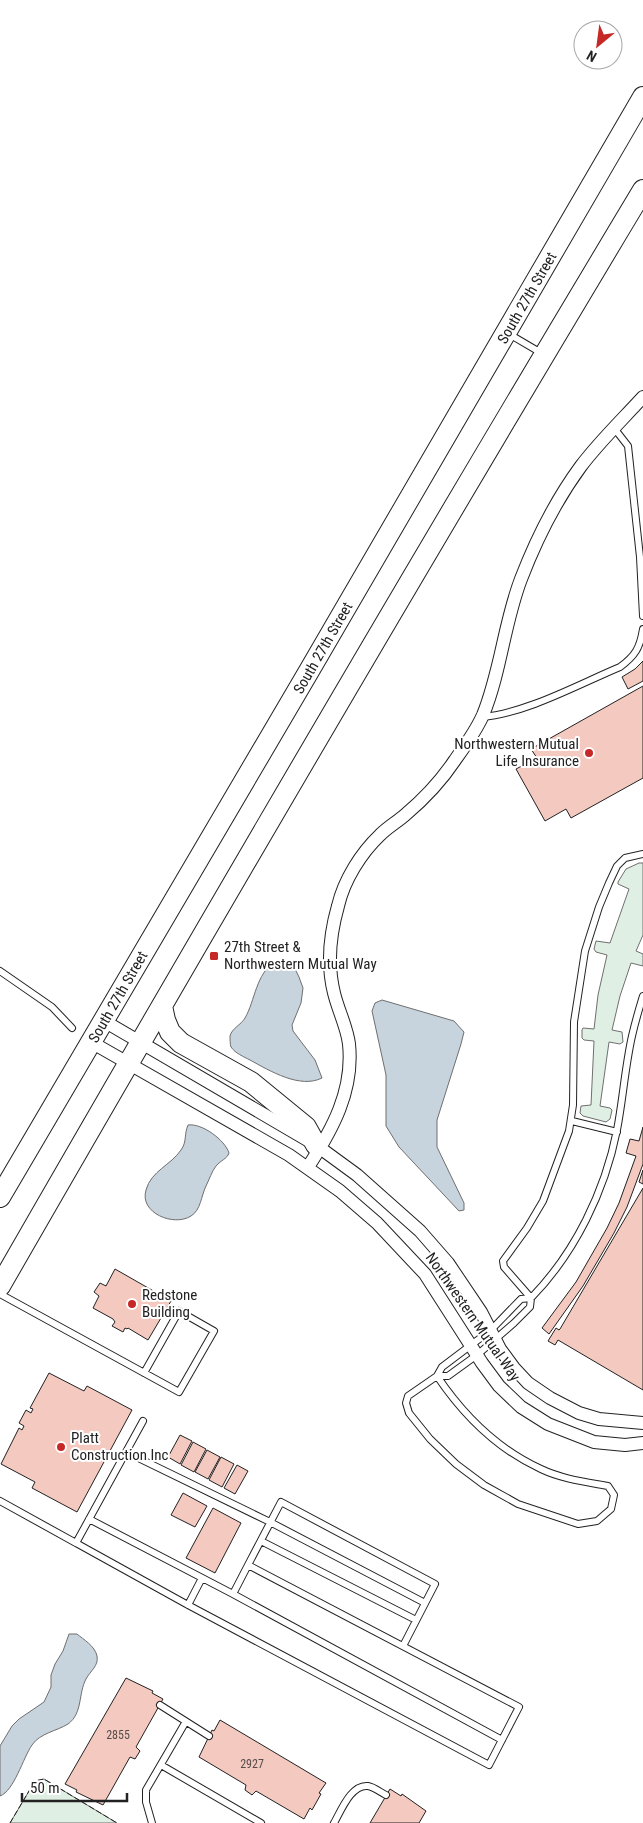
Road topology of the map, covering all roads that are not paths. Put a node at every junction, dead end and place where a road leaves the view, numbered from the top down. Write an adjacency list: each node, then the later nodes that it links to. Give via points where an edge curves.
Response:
1 (643, 97): 3 (main road, South 27th Street)
2 (643, 190): 4 (main road)
3 (506, 332): 4 (lane); 14 (main road, South 27th Street)
4 (544, 354): 13 (main road)
5 (643, 397): 6 (street)
6 (614, 428): 7 (lane, via 628,446); 9 (street, via 580,467 539,538 509,615)
7 (643, 616)
8 (643, 629): 9 (lane, via 633,658 620,667 524,709)
9 (482, 717): 21 (street, via 434,788 380,835 356,865 344,887 332,932 330,964 349,1044 348,1079 342,1106 332,1128)
10 (643, 854): 19 (lane, via 625,858 618,866 599,907 585,951 574,1022)
11 (0, 971): 15 (lane, via 52,1007)
12 (643, 996): 20 (lane, via 632,1036)
13 (162, 1006): 17 (main road); 21 (main road, via 170,1032 181,1043 251,1082 306,1127)
14 (104, 1021): 16 (main road, South 27th Street); 17 (street, Northwestern Mutual Way)
15 (72, 1028)
16 (91, 1042): 18 (street, Northwestern Mutual Way); 23 (main road, South 27th Street)
17 (141, 1042): 18 (main road); 21 (street, Northwestern Mutual Way)
18 (128, 1064): 22 (street, Northwestern Mutual Way); 24 (main road)
19 (572, 1121): 20 (lane); 26 (lane, via 544,1201 503,1261 504,1267)
20 (617, 1132): 26 (lane, via 604,1176 585,1221 546,1283)
21 (318, 1146): 22 (street); 27 (street, Northwestern Mutual Way, via 420,1231 448,1263)
22 (308, 1167): 28 (street, Northwestern Mutual Way, via 340,1191 401,1247 425,1274)
23 (0, 1197)
24 (0, 1286)
25 (0, 1294): 29 (lane)
26 (531, 1298): 27 (lane, via 530,1306); 27 (lane, via 521,1299)
27 (493, 1335): 28 (lane); 28 (lane); 32 (street, Northwestern Mutual Way, via 514,1368 528,1383 550,1398 599,1419)
28 (474, 1350): 30 (lane, via 442,1368); 30 (lane, via 448,1376); 33 (street, Northwestern Mutual Way, via 498,1386 521,1407 548,1424 594,1442)
29 (144, 1373): 29 (lane, via 179,1392 214,1331 179,1311)
30 (437, 1376): 30 (lane, via 408,1396 406,1403 409,1413 430,1439 456,1464 518,1504 578,1524 597,1520 611,1509 614,1494 608,1486 561,1476 509,1452 464,1412)
31 (143, 1422): 34 (lane)
32 (643, 1423)
33 (643, 1443)
34 (126, 1452): 36 (lane); 37 (lane)
35 (0, 1501): 39 (lane)
36 (89, 1519): 39 (lane); 41 (lane)
37 (270, 1522): 38 (lane); 43 (lane); 43 (lane, via 281,1502 434,1584)
38 (261, 1541): 40 (lane); 45 (lane)
39 (76, 1543): 44 (lane)
40 (248, 1565): 42 (lane); 46 (lane)
41 (202, 1578): 42 (lane); 44 (lane)
42 (233, 1594): 50 (lane)
43 (425, 1603): 45 (lane)
44 (188, 1605): 50 (lane, via 489,1765)
45 (416, 1620): 46 (lane)
46 (403, 1646): 50 (lane, via 519,1707)
47 (160, 1705): 48 (lane)
48 (185, 1723): 49 (lane); 51 (lane)
49 (208, 1736)
50 (502, 1740)
51 (161, 1765): 53 (lane, via 146,1790); 54 (lane)
52 (386, 1795): 55 (lane, via 369,1786 360,1786 353,1791)
53 (152, 1823)
54 (261, 1823)
55 (334, 1823)

